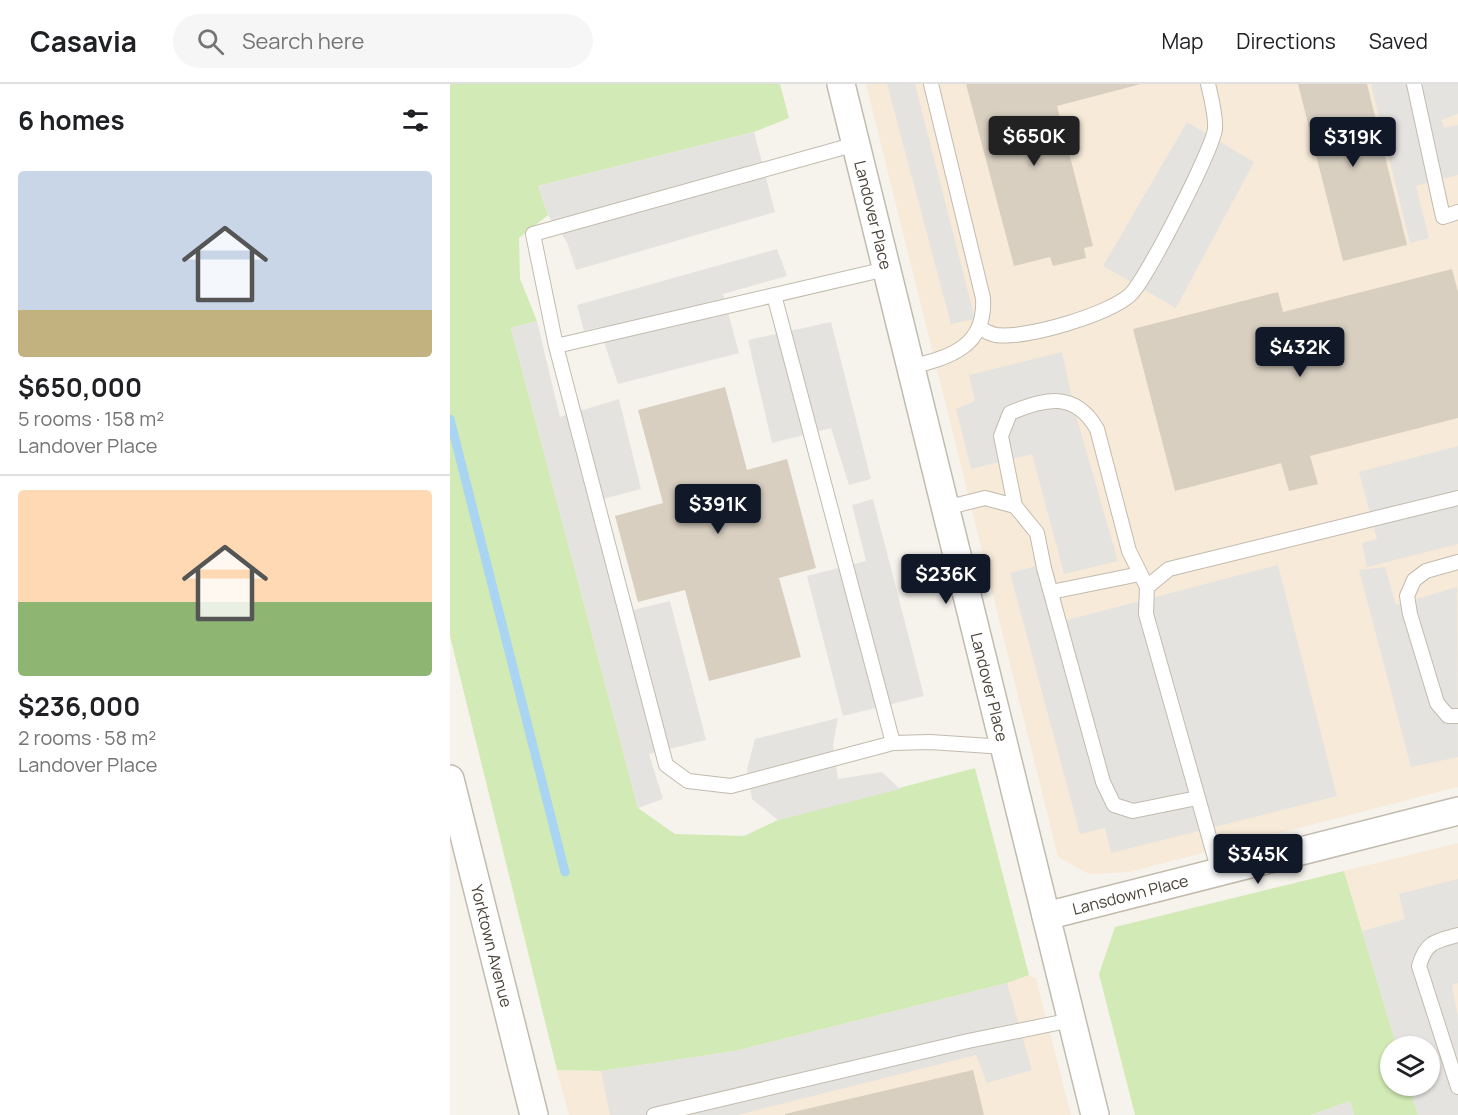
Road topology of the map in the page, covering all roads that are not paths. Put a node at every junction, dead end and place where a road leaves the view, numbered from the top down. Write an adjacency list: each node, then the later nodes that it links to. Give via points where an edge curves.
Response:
1 (841, 84): 5 (street, Landover Place)
2 (930, 84): 9 (lane, via 983,298)
3 (1208, 84): 9 (lane, via 1215,128 1208,151 1148,271 1130,295 1105,310 1020,335 996,334)
4 (1414, 84): 6 (lane, via 1443,217)
5 (856, 144): 7 (street, Landover Place); 10 (lane, via 533,234)
6 (1458, 212)
7 (886, 269): 8 (lane); 11 (street, Landover Place)
8 (774, 295): 10 (lane); 20 (lane)
9 (979, 328): 11 (lane, via 968,345 944,359)
10 (556, 346): 20 (lane, via 666,765 688,781 731,786)
11 (911, 367): 14 (street, Landover Place)
12 (1458, 498): 17 (lane, via 1169,569)
13 (1015, 506): 14 (lane, via 985,498); 16 (lane, via 1001,436 1010,413 1033,403 1067,401 1090,416 1097,429 1129,551); 18 (lane, via 1037,533)
14 (945, 508): 21 (street, Landover Place)
15 (1458, 562): 19 (lane, via 1426,571 1414,580 1407,596 1437,703 1448,716)
16 (1140, 574): 17 (lane); 18 (lane)
17 (1147, 588): 23 (lane, via 1146,614)
18 (1051, 592): 23 (lane, via 1103,782 1114,805 1133,811)
19 (1458, 717)
20 (893, 742): 21 (lane)
21 (1005, 747): 26 (street, Landover Place)
22 (450, 779): 30 (street, Yorktown Avenue)
23 (1197, 798): 25 (lane)
24 (1458, 811): 25 (street, Lansdown Place)
25 (1219, 872): 26 (street, Lansdown Place)
26 (1046, 916): 28 (street, Landover Place)
27 (1458, 935): 29 (lane, via 1437,941 1423,952 1419,966)
28 (1072, 1020): 31 (lane); 32 (street, Landover Place)
29 (1458, 1087)
30 (534, 1115)
31 (654, 1115)
32 (1095, 1115)

